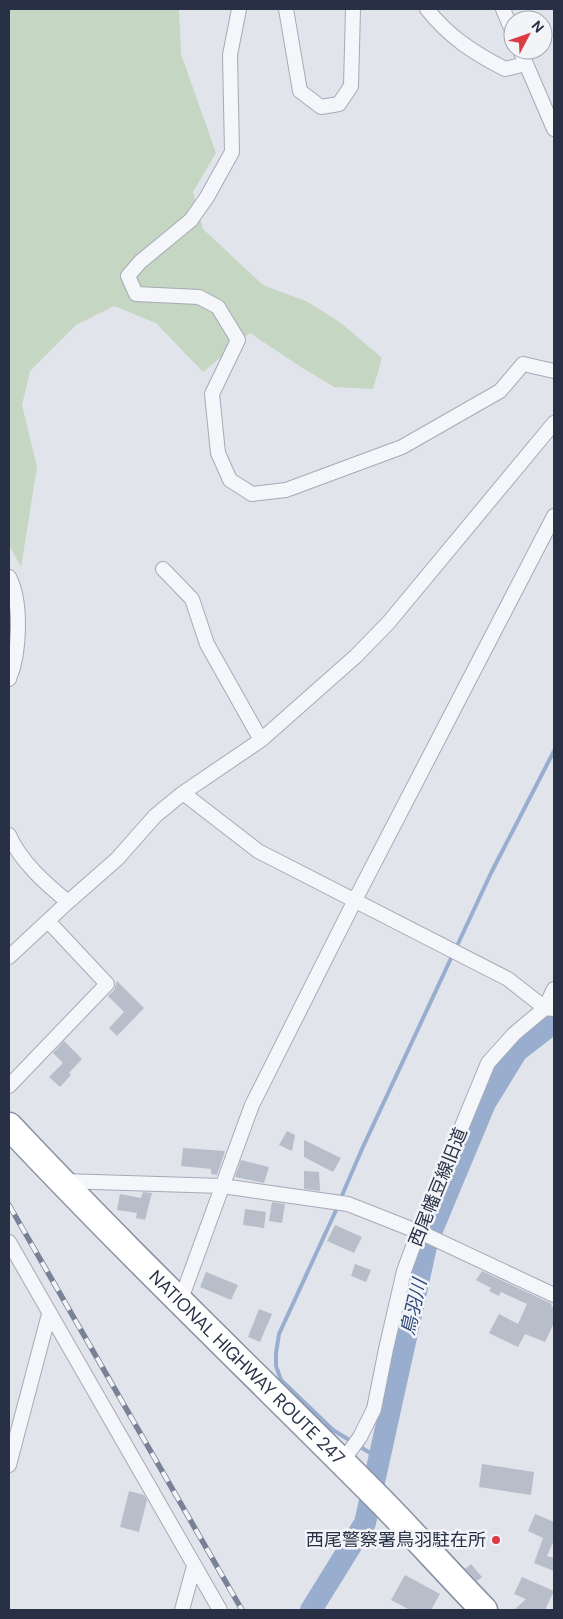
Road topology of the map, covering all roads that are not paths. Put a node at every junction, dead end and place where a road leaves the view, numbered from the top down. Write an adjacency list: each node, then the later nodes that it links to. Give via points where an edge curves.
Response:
1 (238, 9): 8 (street, via 230,55 232,152 191,220 128,276 136,294 199,296 218,307 238,340 212,394 218,453 230,480 252,494 286,490 402,447 500,391 523,364)
2 (286, 9): 3 (street, via 300,91 321,107 339,104 352,86)
3 (353, 9)
4 (427, 9): 6 (street, via 441,26 477,54 505,69)
5 (524, 60): 6 (street)
6 (526, 64): 7 (street)
7 (554, 128)
8 (554, 371)
9 (553, 428): 14 (street, via 389,622 356,656)
10 (554, 516): 17 (street)
11 (163, 569): 14 (street, via 192,599 207,644)
12 (9, 577): 13 (street, via 19,617 14,667)
13 (9, 679)
14 (261, 740): 15 (street)
15 (183, 793): 17 (street, via 258,851); 18 (street, via 155,816 118,859)
16 (9, 835): 18 (street, via 43,881)
17 (355, 900): 22 (street, via 508,979); 26 (street, via 252,1105)
18 (68, 902): 19 (street)
19 (48, 921): 20 (street); 23 (street, via 107,984)
20 (9, 957)
21 (554, 989): 22 (street, 西尾幡豆線旧道)
22 (549, 1008): 27 (street, 西尾幡豆線旧道, via 514,1034 488,1063)
23 (9, 1086)
24 (9, 1126): 25 (highway, NATIONAL HIGHWAY ROUTE 247)
25 (61, 1181): 26 (street); 30 (highway, NATIONAL HIGHWAY ROUTE 247)
26 (222, 1186): 27 (street, via 348,1204); 30 (street)
27 (425, 1236): 29 (street); 32 (street, 西尾幡豆線旧道, via 404,1271 374,1409)
28 (9, 1242): 31 (street)
29 (554, 1295)
30 (180, 1302): 32 (highway, NATIONAL HIGHWAY ROUTE 247)
31 (49, 1314): 33 (street); 34 (street)
32 (346, 1456): 37 (highway, NATIONAL HIGHWAY ROUTE 247, via 360,1482)
33 (9, 1465)
34 (194, 1566): 35 (street); 36 (street)
35 (182, 1610)
36 (220, 1610)
37 (484, 1610)

